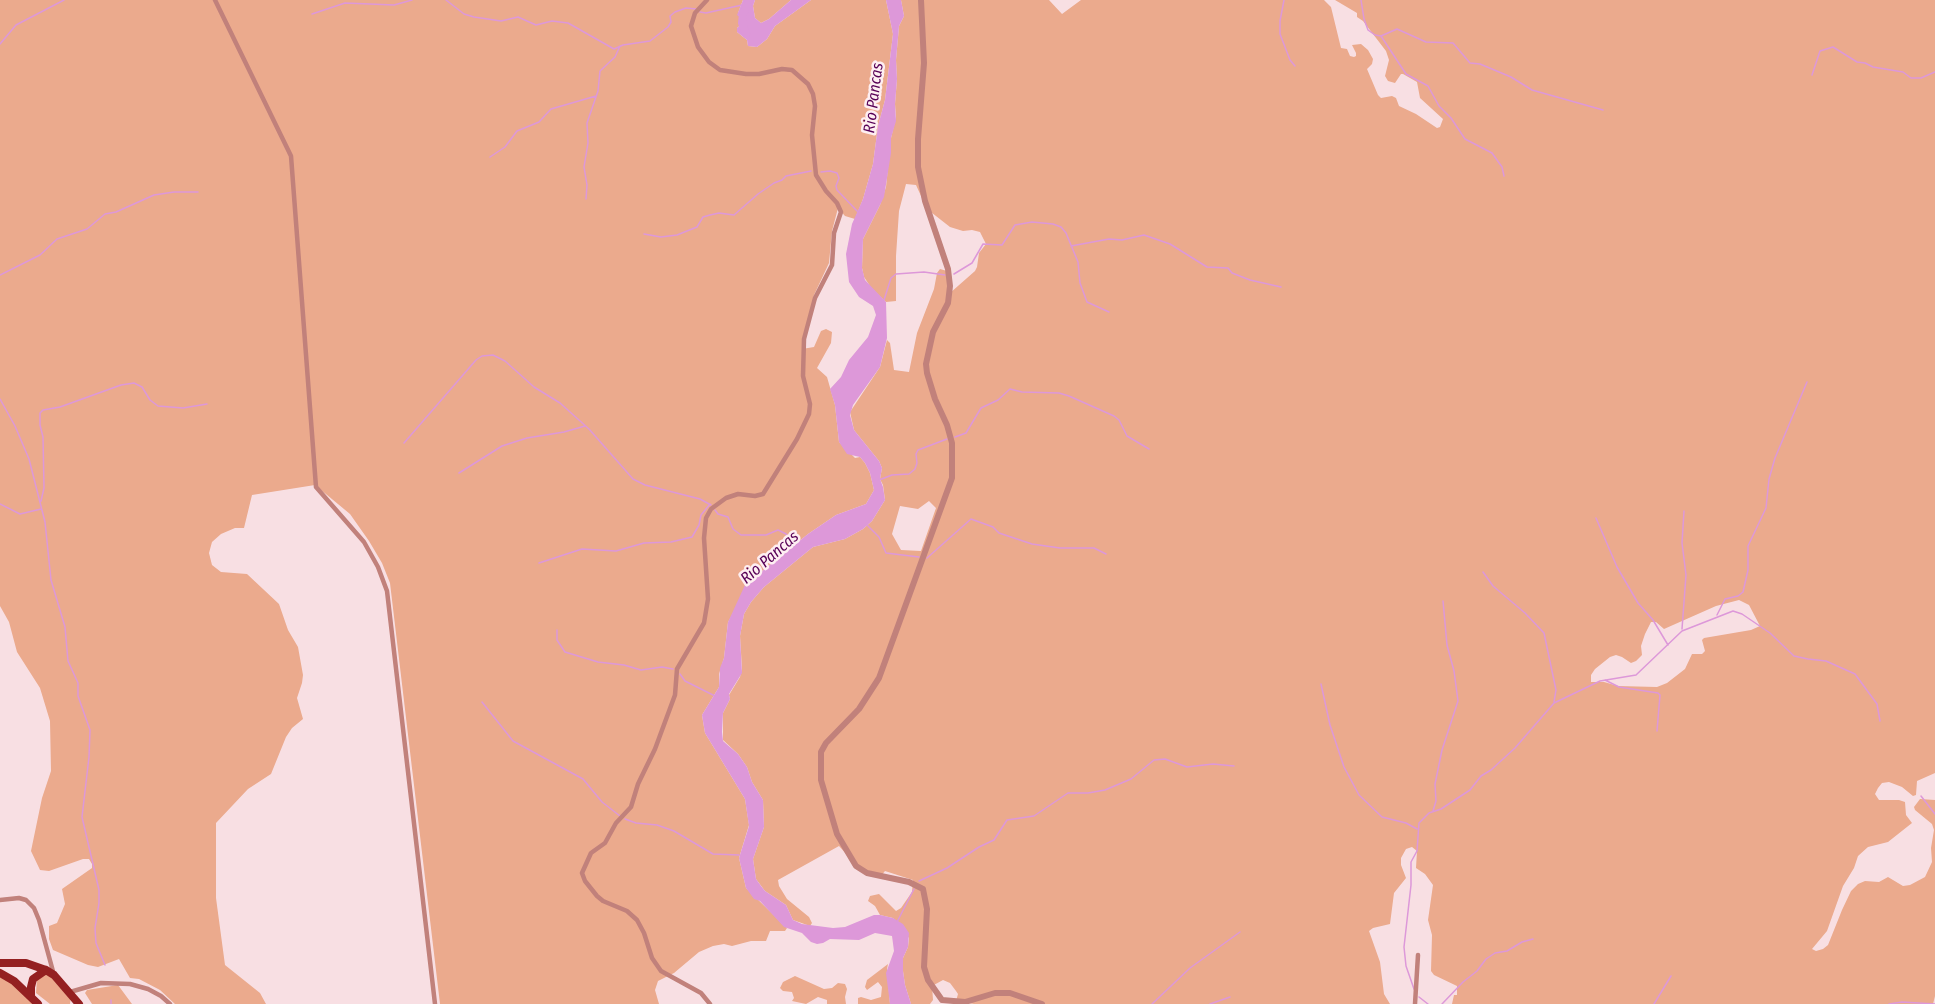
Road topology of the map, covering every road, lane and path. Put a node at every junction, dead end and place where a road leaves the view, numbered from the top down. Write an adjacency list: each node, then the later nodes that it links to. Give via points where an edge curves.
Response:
1 (215, 0): 15 (street, via 291,156 316,487 364,542 387,591)
2 (707, 0): 16 (street, via 695,13 691,27 709,62 720,70 746,74 786,69 808,84 815,106 812,135 816,175 841,212 834,233 832,265 815,298 804,339 803,376 809,414 763,494 726,498 706,518 708,598 704,623 677,669 675,695 631,807 605,843 591,853 582,873 597,896 637,920 661,971 701,993)
3 (921, 0): 17 (street, via 924,63 918,167 950,286 948,303 933,332 927,373 950,434 952,478 879,678 859,709 826,743 821,752 821,780 837,834 856,866 867,873 923,889 927,909 924,968 942,1000 964,1002 1010,993)
4 (0, 900): 5 (street, via 18,898 31,904)
5 (47, 952): 8 (street); 10 (street)
6 (1418, 955): 18 (street)
7 (0, 963): 8 (main road, via 26,963)
8 (46, 970): 10 (main road); 11 (main road, via 33,979)
9 (0, 973): 11 (main road)
10 (54, 975): 12 (main road)
11 (31, 996): 13 (main road)
12 (73, 1000): 14 (street, via 81,989 101,983 130,984 148,989)
13 (38, 1004)
14 (170, 1004)
15 (435, 1004)
16 (710, 1004)
17 (1042, 1004)
18 (1415, 1004)

